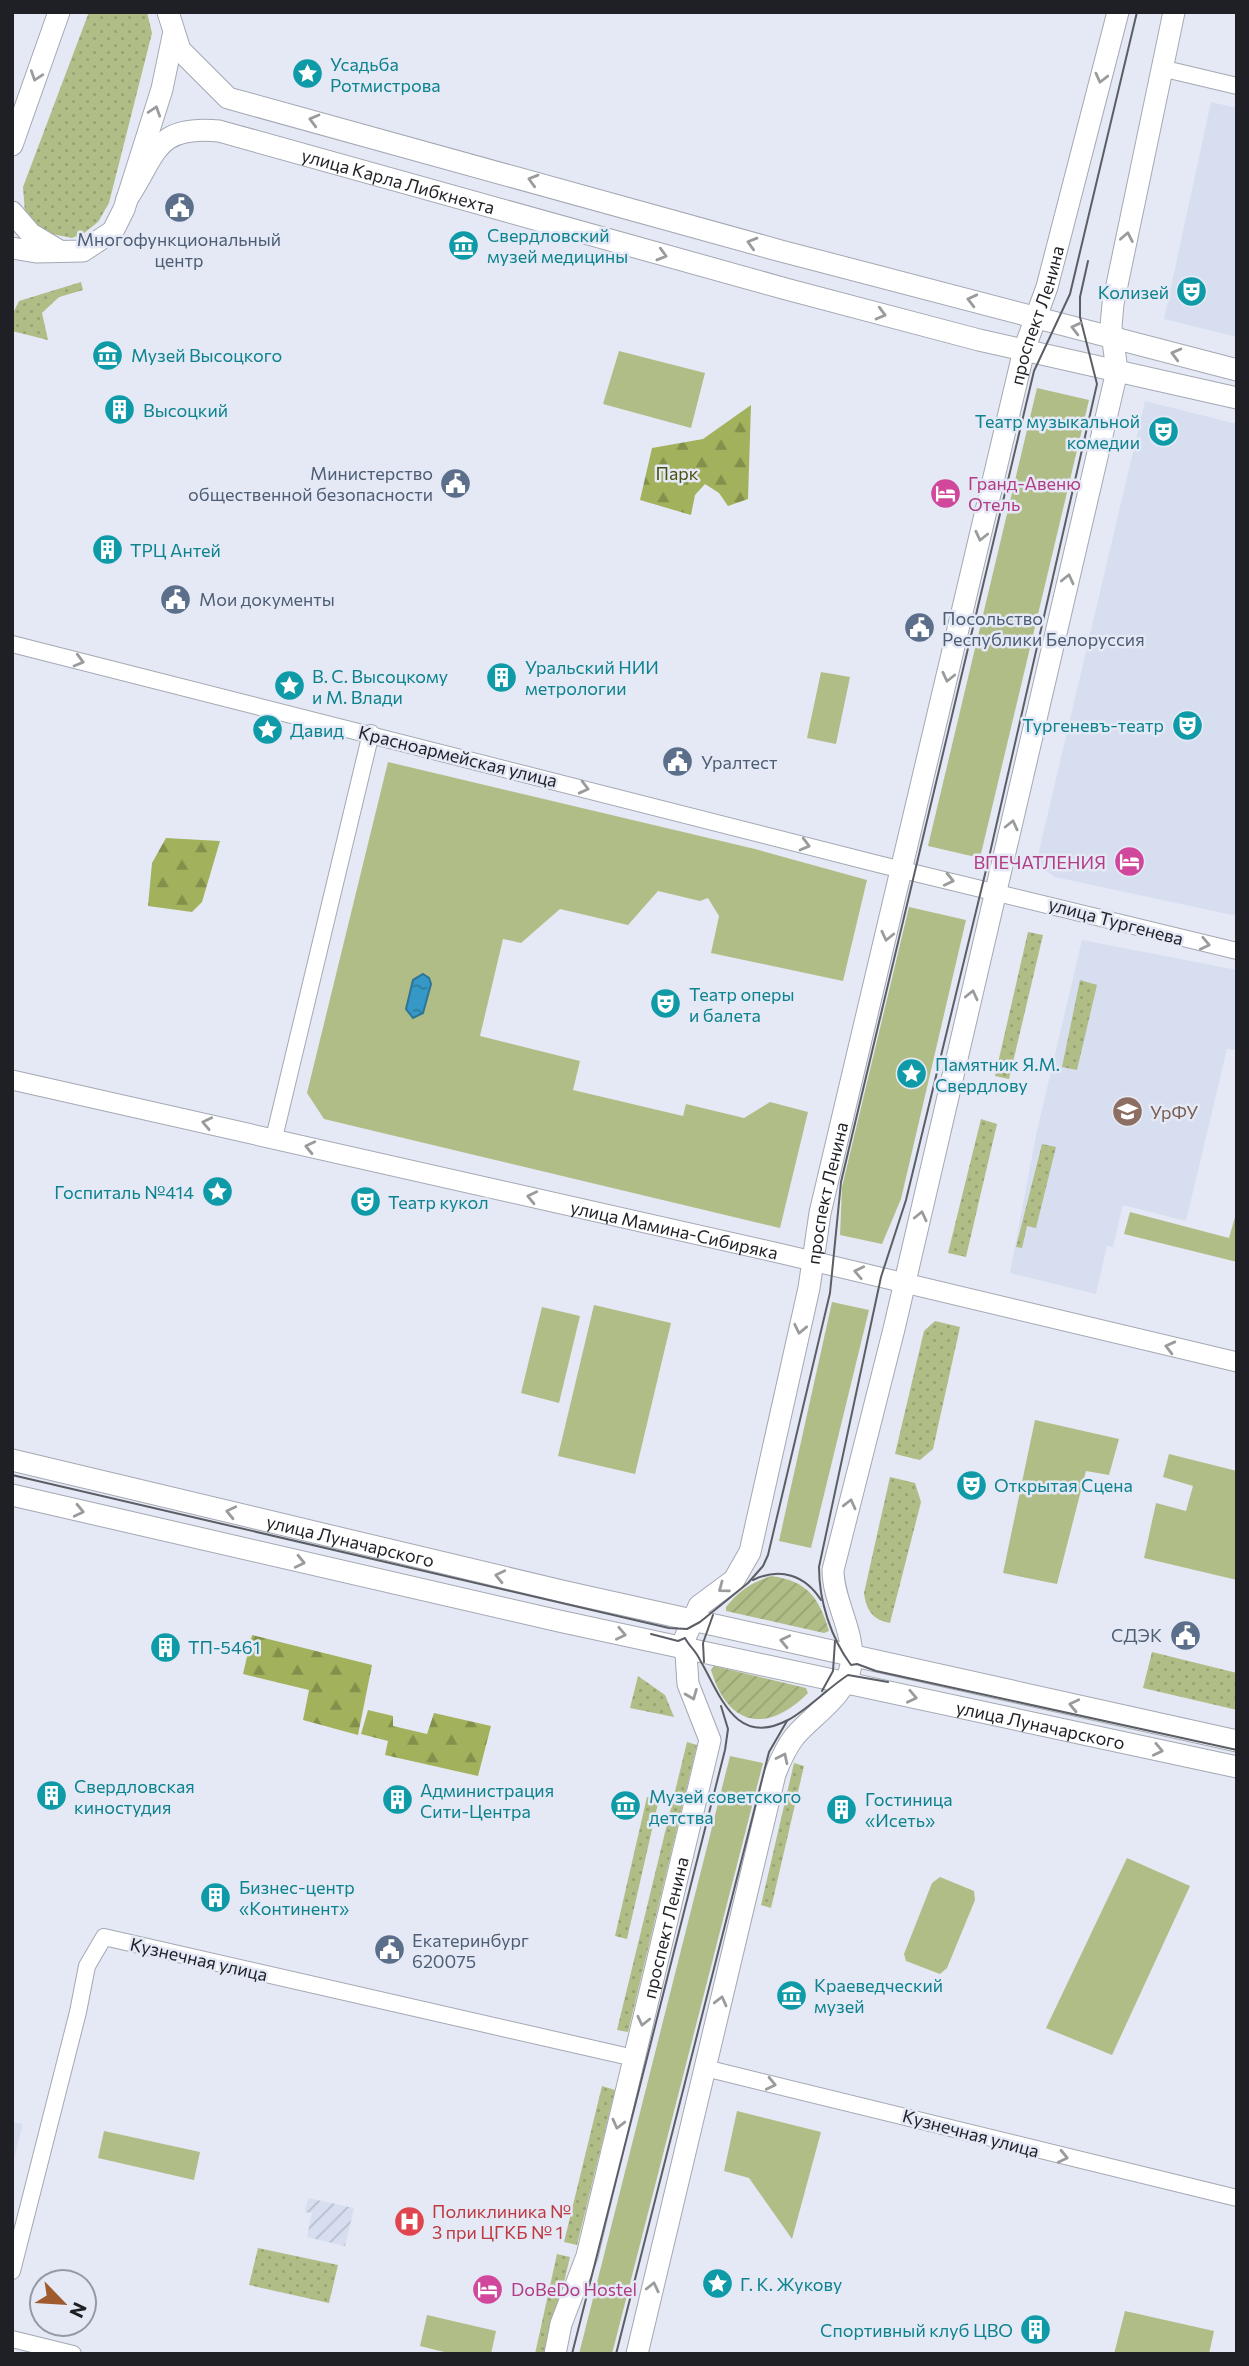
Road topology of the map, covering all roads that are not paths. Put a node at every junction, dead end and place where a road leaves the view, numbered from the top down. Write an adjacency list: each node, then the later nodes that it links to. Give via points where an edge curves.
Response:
1 (168, 12): 5 (main road, улица Карла Либкнехта)
2 (1118, 12): 15 (main road, проспект Ленина, one-way to 15)
3 (1174, 12): 6 (main road)
4 (59, 14): 8 (main road, one-way to 8)
5 (173, 36): 9 (main road, улица Карла Либкнехта, one-way to 5, via 162,89); 15 (main road, улица Карла Либкнехта, one-way to 5, via 228,98 180,50)
6 (1161, 68): 7 (street); 16 (main road, one-way to 6, via 1113,304)
7 (1237, 86)
8 (12, 145)
9 (127, 199): 13 (main road, улица Карла Либкнехта, via 113,231 91,248); 17 (main road, улица Карла Либкнехта, one-way to 17, via 158,146 171,136 193,129 219,131 786,289)
10 (12, 212): 13 (main road, via 41,242)
11 (12, 248): 12 (main road, улица Карла Либкнехта)
12 (36, 252): 13 (main road, улица Карла Либкнехта); 14 (main road)
13 (69, 252)
14 (12, 261)
15 (1038, 318): 16 (main road, улица Карла Либкнехта, one-way to 15); 17 (main road, проспект Ленина)
16 (1115, 338): 18 (main road, one-way to 16); 19 (main road)
17 (1024, 350): 19 (main road, улица Карла Либкнехта); 23 (main road, проспект Ленина, one-way to 23)
18 (1237, 370)
19 (1117, 371): 20 (main road); 24 (main road, one-way to 19)
20 (1237, 398)
21 (12, 644): 22 (street, Красноармейская улица, one-way to 22)
22 (371, 733): 23 (street, Красноармейская улица, one-way to 23); 27 (street)
23 (902, 869): 24 (street, Красноармейская улица, one-way to 24); 28 (main road, проспект Ленина, one-way to 28, via 820,1213)
24 (996, 891): 25 (street, улица Тургенева, one-way to 25); 29 (main road, one-way to 24)
25 (1237, 951)
26 (12, 1080): 27 (street, улица Мамина-Сибиряка, one-way to 26)
27 (274, 1138): 28 (street, улица Мамина-Сибиряка, one-way to 27)
28 (813, 1262): 29 (street, улица Мамина-Сибиряка, one-way to 28); 33 (main road, проспект Ленина, one-way to 33, via 750,1552 734,1580 699,1606)
29 (905, 1283): 30 (street, улица Мамина-Сибиряка, one-way to 29); 35 (main road, one-way to 29, via 833,1585 834,1570)
30 (1237, 1362)
31 (12, 1460): 33 (main road, улица Луначарского, one-way to 31)
32 (12, 1495): 34 (main road, улица Луначарского, one-way to 34)
33 (691, 1620): 34 (main road, проспект Ленина); 35 (main road, улица Луначарского, one-way to 33)
34 (684, 1648): 36 (main road, улица Луначарского); 39 (main road, проспект Ленина, one-way to 39, via 688,1685 710,1740)
35 (852, 1656): 36 (main road); 37 (main road, улица Луначарского, one-way to 35)
36 (845, 1683): 38 (main road, улица Луначарского, one-way to 38); 40 (main road, one-way to 36, via 775,1774 793,1738)
37 (1237, 1741)
38 (1237, 1767)
39 (634, 2058): 42 (street, Кузнечная улица, via 104,1937 87,1966); 45 (main road, проспект Ленина, one-way to 45, via 587,2256)
40 (705, 2068): 41 (street, Кузнечная улица, one-way to 41); 46 (main road, one-way to 40)
41 (1237, 2198)
42 (12, 2271)
43 (12, 2339): 44 (street)
44 (73, 2354)
45 (555, 2354)
46 (637, 2354)

